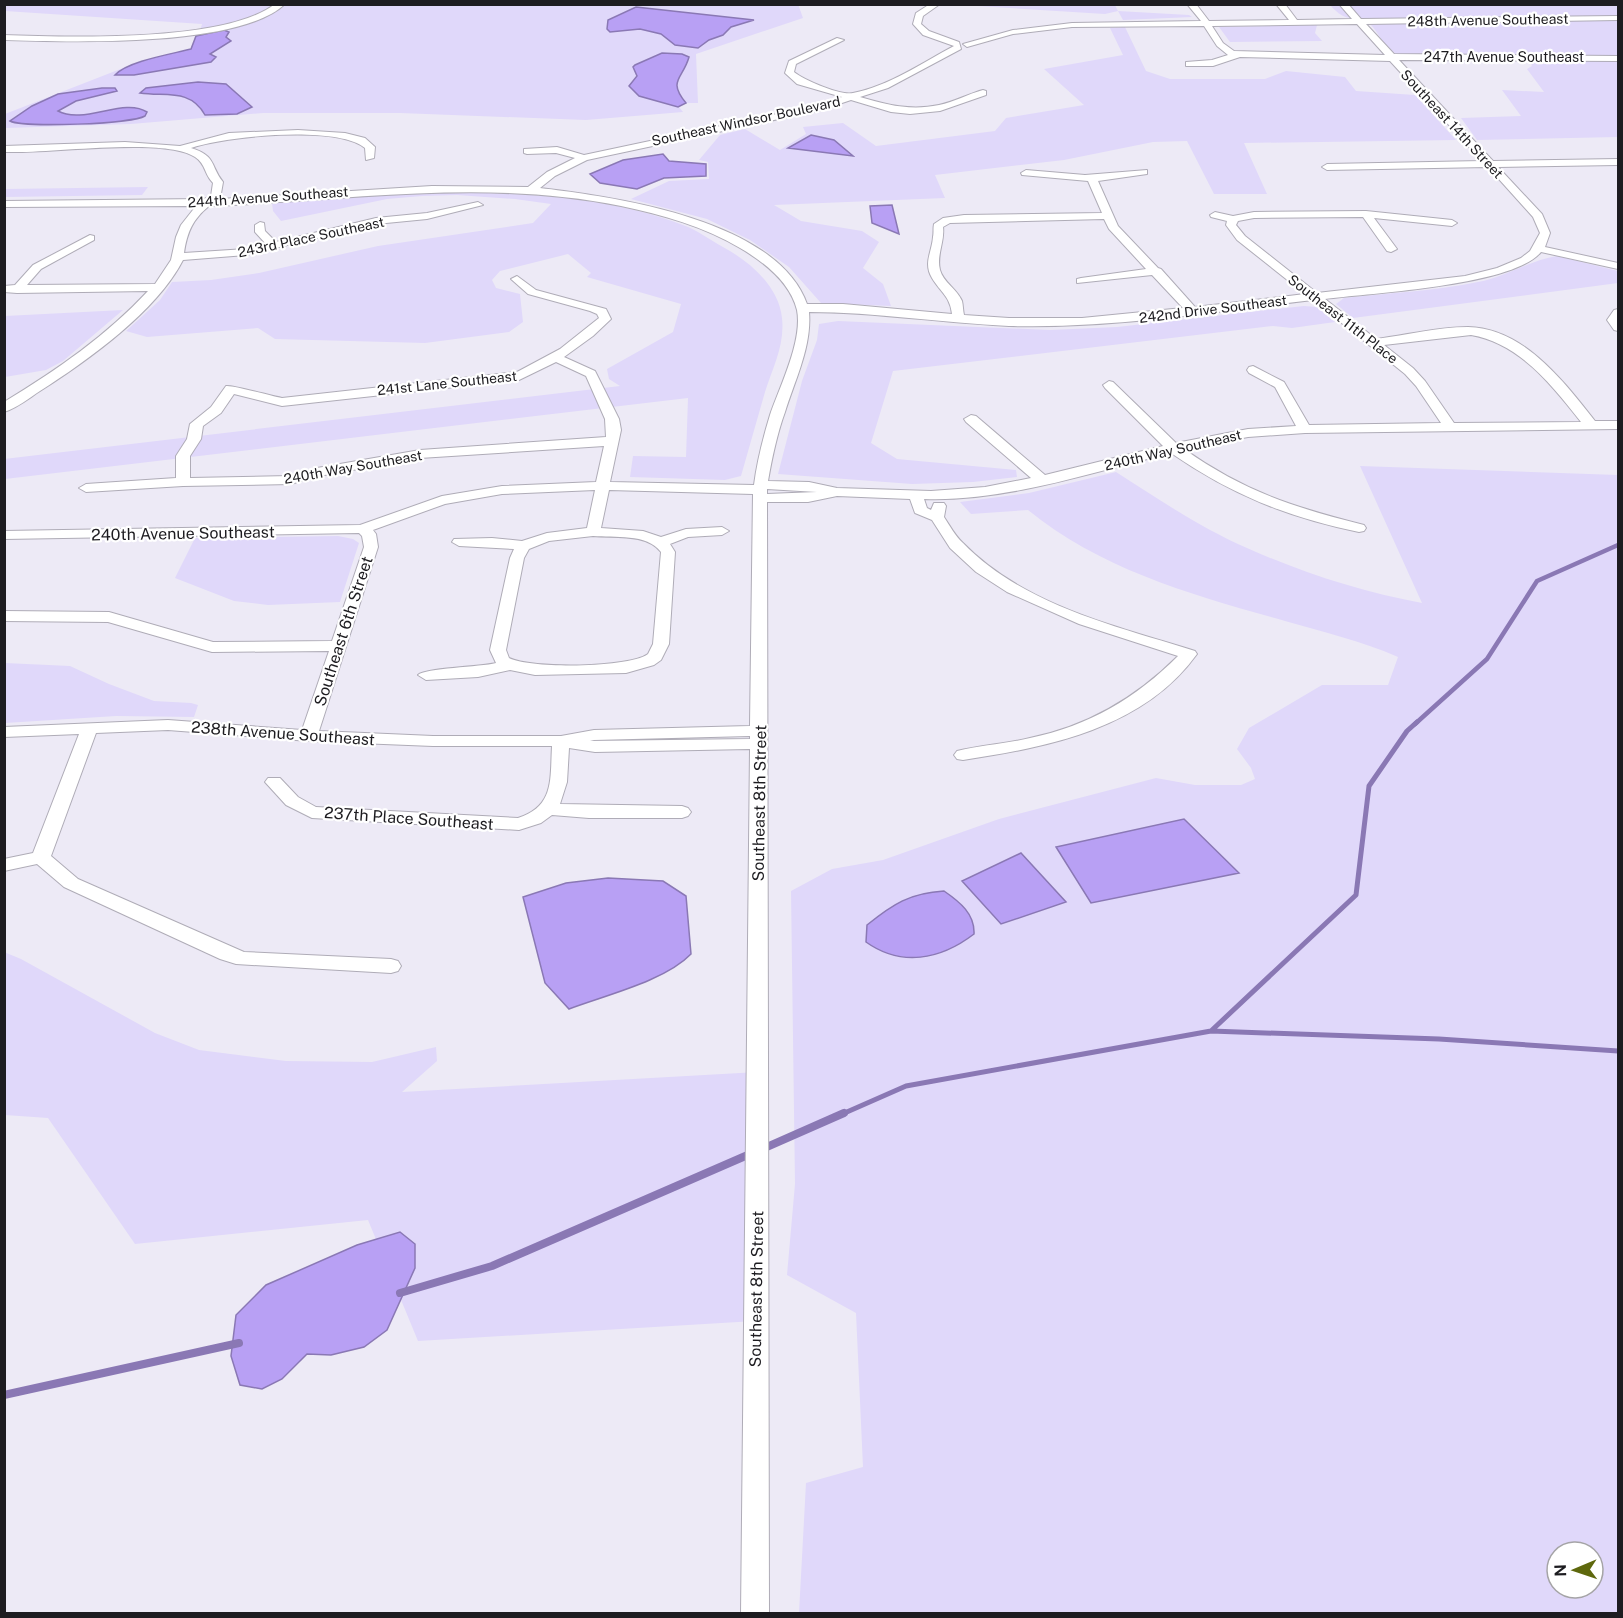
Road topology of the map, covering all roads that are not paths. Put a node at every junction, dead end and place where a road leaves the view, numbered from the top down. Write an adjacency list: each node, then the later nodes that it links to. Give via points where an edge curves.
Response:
1 (281, 4): 10 (street, via 268,14 249,20 180,35 105,40)
2 (936, 4): 12 (street, via 919,15 917,24 926,33)
3 (1191, 4): 9 (street)
4 (1280, 4): 7 (street)
5 (1343, 4): 8 (street, Southeast 14th Street)
6 (1618, 18): 8 (street, 248th Avenue Southeast)
7 (1294, 21): 8 (street, 248th Avenue Southeast); 9 (street, Southeast Windsor Boulevard)
8 (1358, 21): 14 (street, Southeast 14th Street)
9 (1206, 22): 12 (street, Southeast Windsor Boulevard, via 1072,25 1013,32); 13 (street, via 1223,49)
10 (4, 37)
11 (840, 40): 18 (street, via 792,63 789,72 800,82)
12 (960, 45): 18 (street, Southeast Windsor Boulevard, via 885,86)
13 (1237, 55): 14 (street, 247th Avenue Southeast); 16 (street, 247th Avenue Southeast, via 1213,63)
14 (1390, 57): 15 (street, 247th Avenue Southeast); 25 (street, Southeast 14th Street)
15 (1618, 58)
16 (1189, 64)
17 (983, 93): 18 (street, via 918,111 891,109)
18 (855, 97): 23 (street, Southeast Windsor Boulevard)
19 (4, 149): 20 (street, via 64,152 124,144)
20 (180, 149): 22 (street, via 229,136 330,133 364,140 370,147); 30 (street, via 209,161 214,170)
21 (527, 151): 23 (street, via 557,150)
22 (369, 158)
23 (584, 158): 31 (street, Southeast Windsor Boulevard, via 551,174)
24 (1618, 162): 25 (street)
25 (1490, 164): 26 (street); 44 (street, Southeast 14th Street, via 1543,224 1545,233)
26 (1327, 166)
27 (1143, 172): 29 (street)
28 (1026, 173): 29 (street)
29 (1091, 176): 37 (street)
30 (207, 183): 32 (street, via 199,195); 32 (street, via 218,182 216,196)
31 (532, 189): 32 (street, 244th Avenue Southeast, via 418,188); 56 (street, via 622,202 722,233 781,274 795,291)
32 (203, 203): 33 (street, 244th Avenue Southeast); 46 (street, via 181,236)
33 (4, 204)
34 (478, 205): 42 (street, 243rd Place Southeast, via 376,221)
35 (1366, 214): 38 (street, via 1254,215); 39 (street); 43 (street)
36 (1215, 215): 38 (street)
37 (1108, 216): 49 (street, via 1121,237); 57 (street, via 964,218 947,220 938,226 934,269 956,301)
38 (1233, 219): 54 (street, Southeast 11th Place, via 1231,225 1241,238)
39 (1452, 223)
40 (260, 225): 42 (street, via 260,232)
41 (90, 238): 53 (street, via 37,267)
42 (274, 246): 46 (street, 243rd Place Southeast)
43 (1391, 249)
44 (1540, 249): 47 (street); 54 (street, 242nd Drive Southeast, via 1512,266 1479,276)
45 (1618, 250): 47 (street)
46 (178, 257): 52 (street)
47 (1605, 261): 48 (street)
48 (1618, 266)
49 (1157, 272): 51 (street); 55 (street)
50 (517, 279): 59 (street, 241st Lane Southeast, via 532,292 605,315 602,323)
51 (1081, 281)
52 (158, 287): 53 (street); 62 (street, via 85,357)
53 (11, 290)
54 (1315, 297): 55 (street, 242nd Drive Southeast); 58 (street, Southeast 11th Place)
55 (1192, 311): 57 (street, 242nd Drive Southeast, via 1082,322)
56 (803, 312): 57 (street, 242nd Drive Southeast); 74 (street, Southeast 8th Street, via 802,335 774,423)
57 (958, 319)
58 (1374, 343): 64 (street, via 1460,332 1481,332 1502,339 1545,371); 66 (street, Southeast 11th Place, via 1421,384)
59 (554, 357): 68 (street, via 586,370 596,380 612,419); 71 (street, 241st Lane Southeast, via 519,376 282,402 231,389 216,410 197,424 194,439 183,456)
60 (1253, 370): 67 (street, via 1280,385)
61 (1109, 385): 69 (street)
62 (4, 408)
63 (971, 418): 70 (street)
64 (1591, 425): 65 (street, 240th Way Southeast); 66 (street, 240th Way Southeast)
65 (1618, 425)
66 (1450, 427): 67 (street, 240th Way Southeast)
67 (1305, 429): 69 (street, 240th Way Southeast, via 1233,435)
68 (612, 441): 71 (street, 240th Way Southeast, via 420,454 291,480); 72 (street)
69 (1174, 448): 70 (street, 240th Way Southeast); 78 (street, via 1250,497 1293,513)
70 (1042, 480): 76 (street, 240th Way Southeast)
71 (183, 482): 73 (street, 240th Way Southeast)
72 (602, 486): 74 (street, 240th Way Southeast); 79 (street, 240th Way Southeast, via 480,493 420,506); 81 (street)
73 (86, 488)
74 (760, 491): 75 (street, 240th Way Southeast, via 808,498 837,492); 93 (street, Southeast 8th Street)
75 (916, 494): 76 (street, 240th Way Southeast); 77 (street, via 920,510)
76 (937, 495): 77 (street)
77 (937, 517): 95 (street, via 969,558 1017,591 1078,618 1189,654 1167,679 1115,716 1041,742)
78 (1359, 528)
79 (362, 529): 82 (street, 240th Avenue Southeast); 87 (street, Southeast 6th Street, via 369,534 371,547)
80 (722, 531): 84 (street, via 686,532)
81 (593, 532): 84 (street, via 643,535); 85 (street, via 547,537)
82 (4, 535)
83 (459, 542): 85 (street)
84 (661, 542): 88 (street, via 668,552 661,644 656,657 626,668 535,670)
85 (524, 546): 88 (street, via 517,558 498,650 502,661)
86 (4, 616): 87 (street, via 109,617 212,647)
87 (337, 646): 92 (street, Southeast 6th Street)
88 (510, 664): 89 (street, via 478,672)
89 (426, 675)
90 (90, 727): 91 (street, 238th Avenue Southeast); 92 (street, 238th Avenue Southeast, via 168,725); 99 (street)
91 (4, 732)
92 (309, 736): 94 (street, 238th Avenue Southeast)
93 (760, 737): 94 (street, 238th Avenue Southeast, via 594,735); 102 (street, Southeast 8th Street)
94 (561, 741): 97 (street, via 556,795)
95 (963, 754)
96 (274, 782): 97 (street, 237th Place Southeast, via 301,807 329,814 500,824 529,821)
97 (550, 808): 98 (street)
98 (682, 812)
99 (41, 857): 100 (street); 101 (street, via 70,883 227,954 263,961)
100 (4, 865)
101 (391, 966)
102 (755, 1614)

